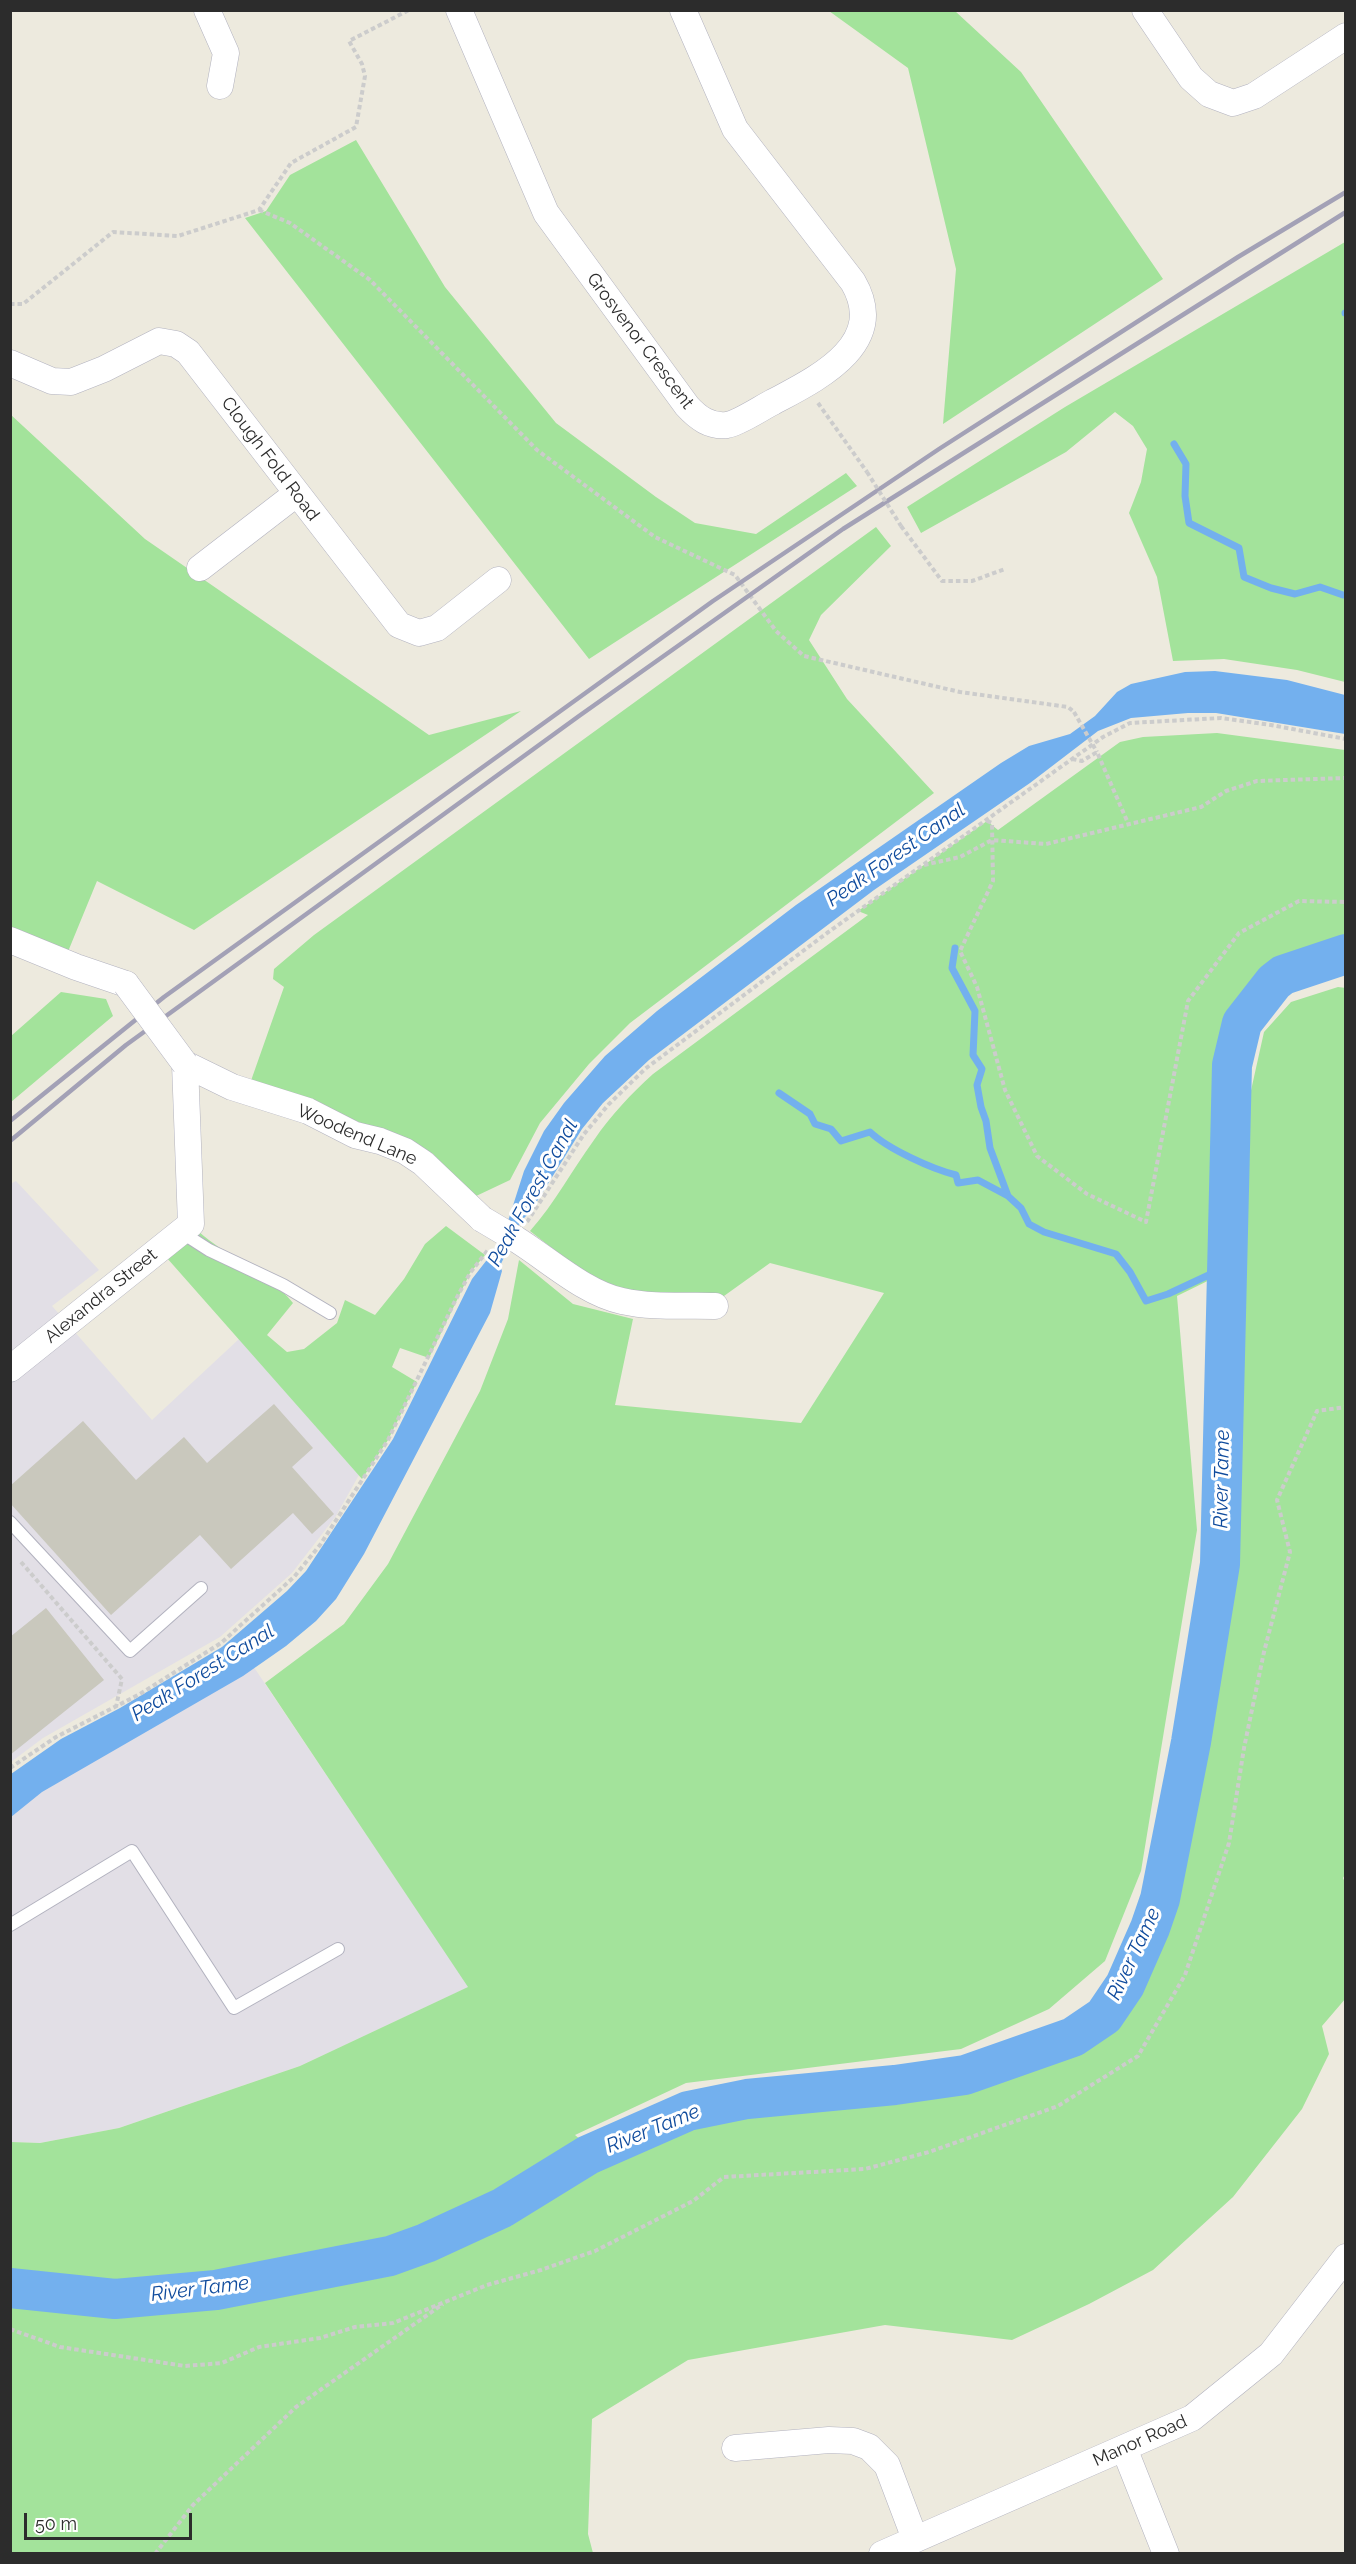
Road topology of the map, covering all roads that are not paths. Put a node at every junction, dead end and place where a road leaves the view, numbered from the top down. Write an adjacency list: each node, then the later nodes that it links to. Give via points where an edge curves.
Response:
1 (207, 10): 6 (street, via 226,53)
2 (459, 10): 3 (street, Grosvenor Crescent, via 546,213 687,406 711,424 729,425 805,385 842,360 856,341 864,315 861,297 735,129)
3 (683, 10)
4 (1145, 10): 5 (street, via 1191,78 1209,94 1233,103 1254,96)
5 (1346, 36)
6 (220, 86)
7 (10, 363): 8 (street, Clough Fold Road, via 52,381 71,382 159,341 176,344 188,352)
8 (296, 494): 9 (street); 10 (street, Clough Fold Road, via 399,625 408,630 418,633 437,628)
9 (200, 568)
10 (498, 580)
11 (10, 940): 12 (street, Woodend Lane, bridge, via 126,984)
12 (185, 1064): 13 (street); 14 (street, Woodend Lane, bridge, via 232,1087 308,1111 355,1136 405,1151 482,1219 526,1236 580,1283 620,1301)
13 (186, 1228): 15 (lane, via 209,1250 283,1285); 16 (street, Alexandra Street)
14 (715, 1306)
15 (330, 1313)
16 (10, 1369)
17 (10, 1522): 18 (lane, via 130,1651)
18 (201, 1588)
19 (10, 1925): 20 (lane, via 132,1851 234,2008)
20 (338, 1949)
21 (1346, 2257): 23 (street, Manor Road, via 1271,2354 1192,2418)
22 (735, 2448): 24 (street, via 829,2440 853,2441 869,2447 887,2465)
23 (1124, 2448): 24 (street, Manor Road); 26 (street)
24 (915, 2539): 25 (street, Manor Road)
25 (882, 2553)
26 (1166, 2553)

